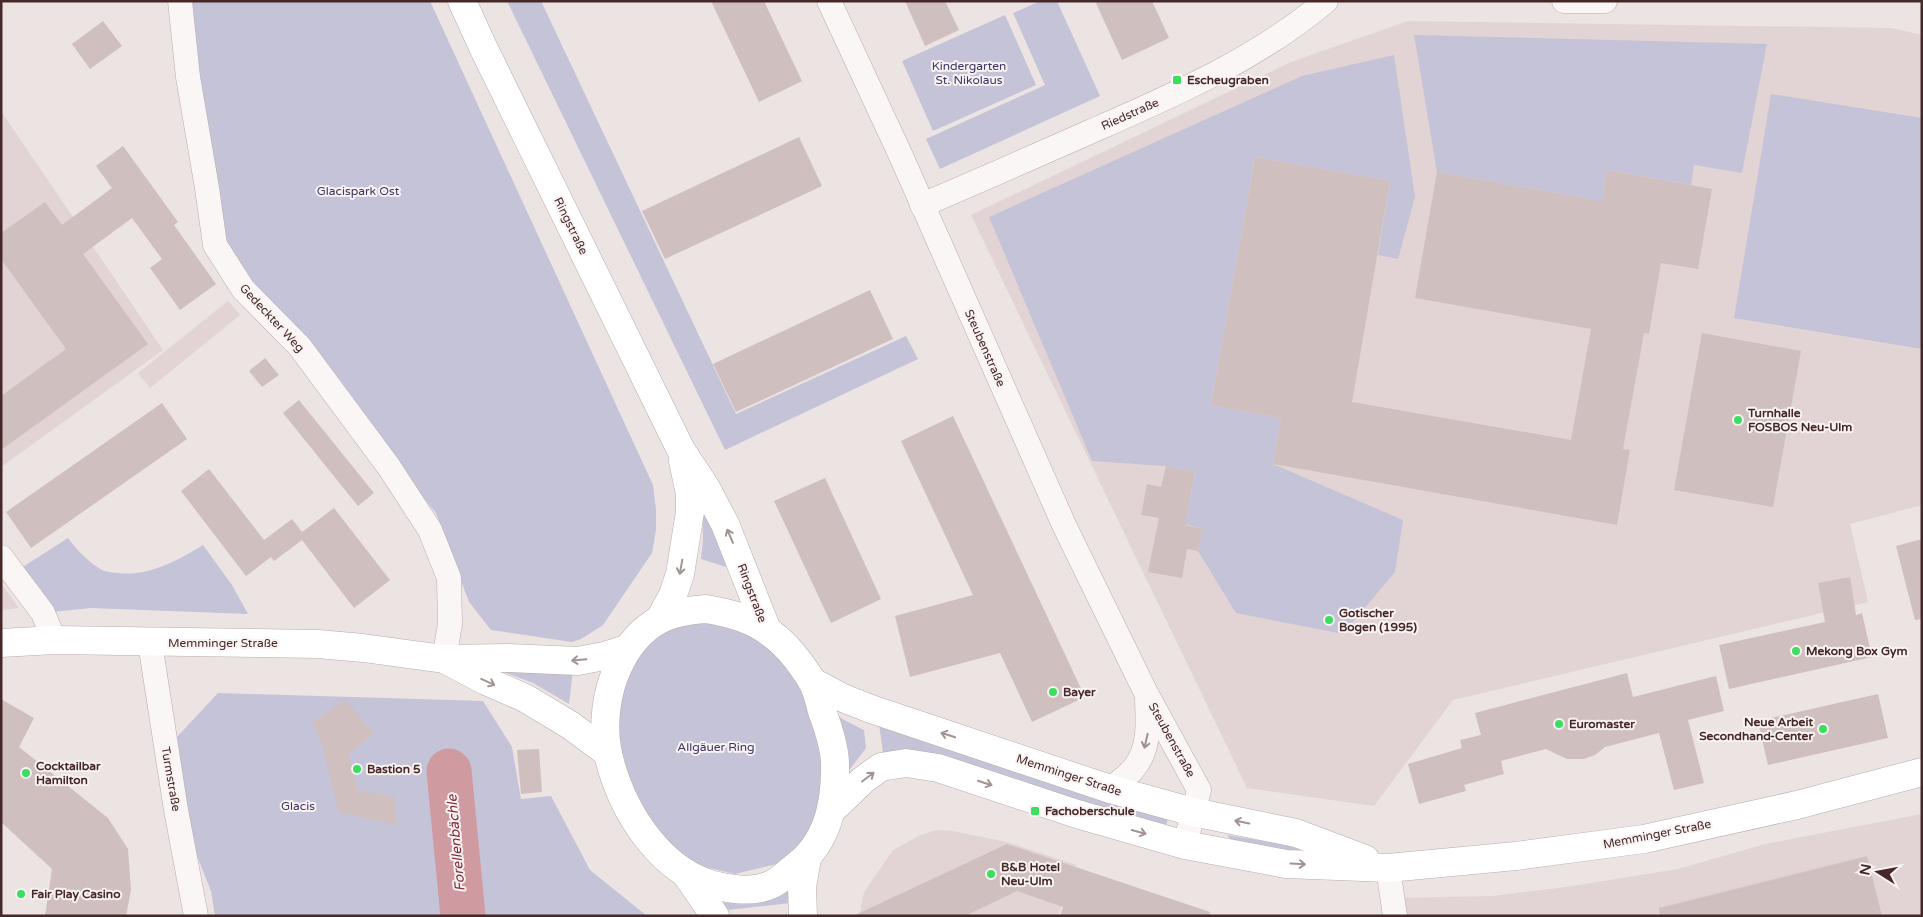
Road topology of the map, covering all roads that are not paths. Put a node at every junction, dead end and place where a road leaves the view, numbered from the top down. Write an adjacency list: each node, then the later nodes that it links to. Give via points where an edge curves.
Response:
1 (180, 1): 16 (street, Gedeckter Weg, via 188,78 215,245 243,289 300,347 389,467 430,530 449,578 450,624)
2 (462, 1): 8 (main road, Ringstraße)
3 (829, 1): 7 (street, Steubenstraße)
4 (1326, 1): 7 (street, Riedstraße, via 1280,35 1221,71)
5 (1564, 1): 6 (street)
6 (1605, 1)
7 (922, 205): 18 (street, Steubenstraße, via 1064,525)
8 (681, 450): 10 (main road, Ringstraße, one-way to 10, via 690,494 690,512 680,574); 11 (main road, Ringstraße, one-way to 8, via 725,524)
9 (1, 557): 12 (street, via 43,613)
10 (660, 619): 11 (main road, via 687,610 706,609 740,617); 15 (main road, via 639,634)
11 (767, 630): 17 (main road, via 791,653)
12 (54, 640): 13 (main road, Memminger Straße); 14 (main road, Memminger Straße)
13 (1, 643)
14 (150, 643): 16 (main road, Memminger Straße, via 318,644); 28 (street, Turmstraße)
15 (626, 649): 16 (main road, Memminger Straße, one-way to 16, via 578,661); 19 (main road, via 612,680 606,717)
16 (444, 659): 19 (main road, Memminger Straße, one-way to 19, via 525,698)
17 (813, 682): 21 (main road, Memminger Straße, one-way to 17, via 870,709); 22 (main road, via 831,737 835,761)
18 (1146, 693): 21 (street, Steubenstraße, one-way to 21, via 1147,740 1134,768); 23 (street, Steubenstraße, via 1199,790)
19 (608, 753): 27 (main road, via 623,798 640,830)
20 (1922, 772): 26 (main road, Memminger Straße, via 1797,805 1644,839)
21 (1110, 789): 23 (main road, Memminger Straße)
22 (832, 810): 24 (main road, Memminger Straße, one-way to 24, via 863,780 882,767 906,763 938,768 1077,814); 25 (main road, via 821,838)
23 (1193, 812): 24 (street, Steubenstraße); 26 (main road, Memminger Straße, one-way to 23, via 1296,833)
24 (1185, 845): 26 (main road, Memminger Straße, one-way to 26, via 1286,864)
25 (807, 858): 27 (main road, via 770,885 741,890 712,885); 30 (main road, via 802,887)
26 (1388, 868): 31 (street)
27 (686, 874): 29 (main road)
28 (196, 916)
29 (715, 916)
30 (803, 916)
31 (1394, 916)

